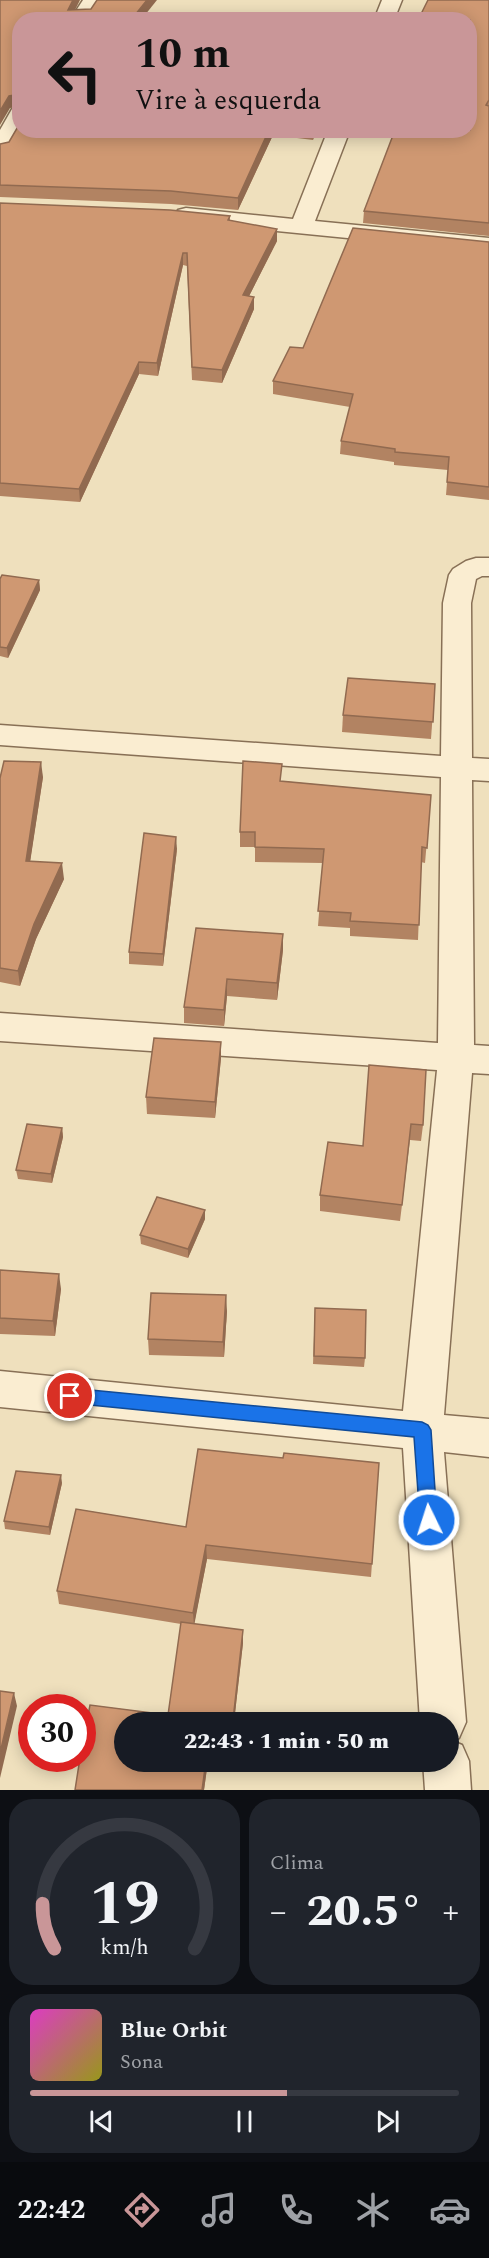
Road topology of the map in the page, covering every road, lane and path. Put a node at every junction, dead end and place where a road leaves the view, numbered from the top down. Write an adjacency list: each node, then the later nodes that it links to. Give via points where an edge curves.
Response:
1 (12, 128): 3 (street)
2 (336, 138): 5 (street)
3 (0, 148)
4 (160, 213): 5 (street)
5 (302, 225): 6 (street)
6 (489, 245)
7 (489, 567): 9 (street, via 476,567 463,576 457,603)
8 (0, 735): 9 (street)
9 (472, 768): 11 (street, via 458,906)
10 (0, 1027): 11 (street)
11 (472, 1059): 13 (street)
12 (0, 1389): 13 (street)
13 (422, 1430): 14 (street); 15 (street)
14 (489, 1438)
15 (442, 1712)
16 (447, 1772): 17 (street)
17 (448, 1790)

